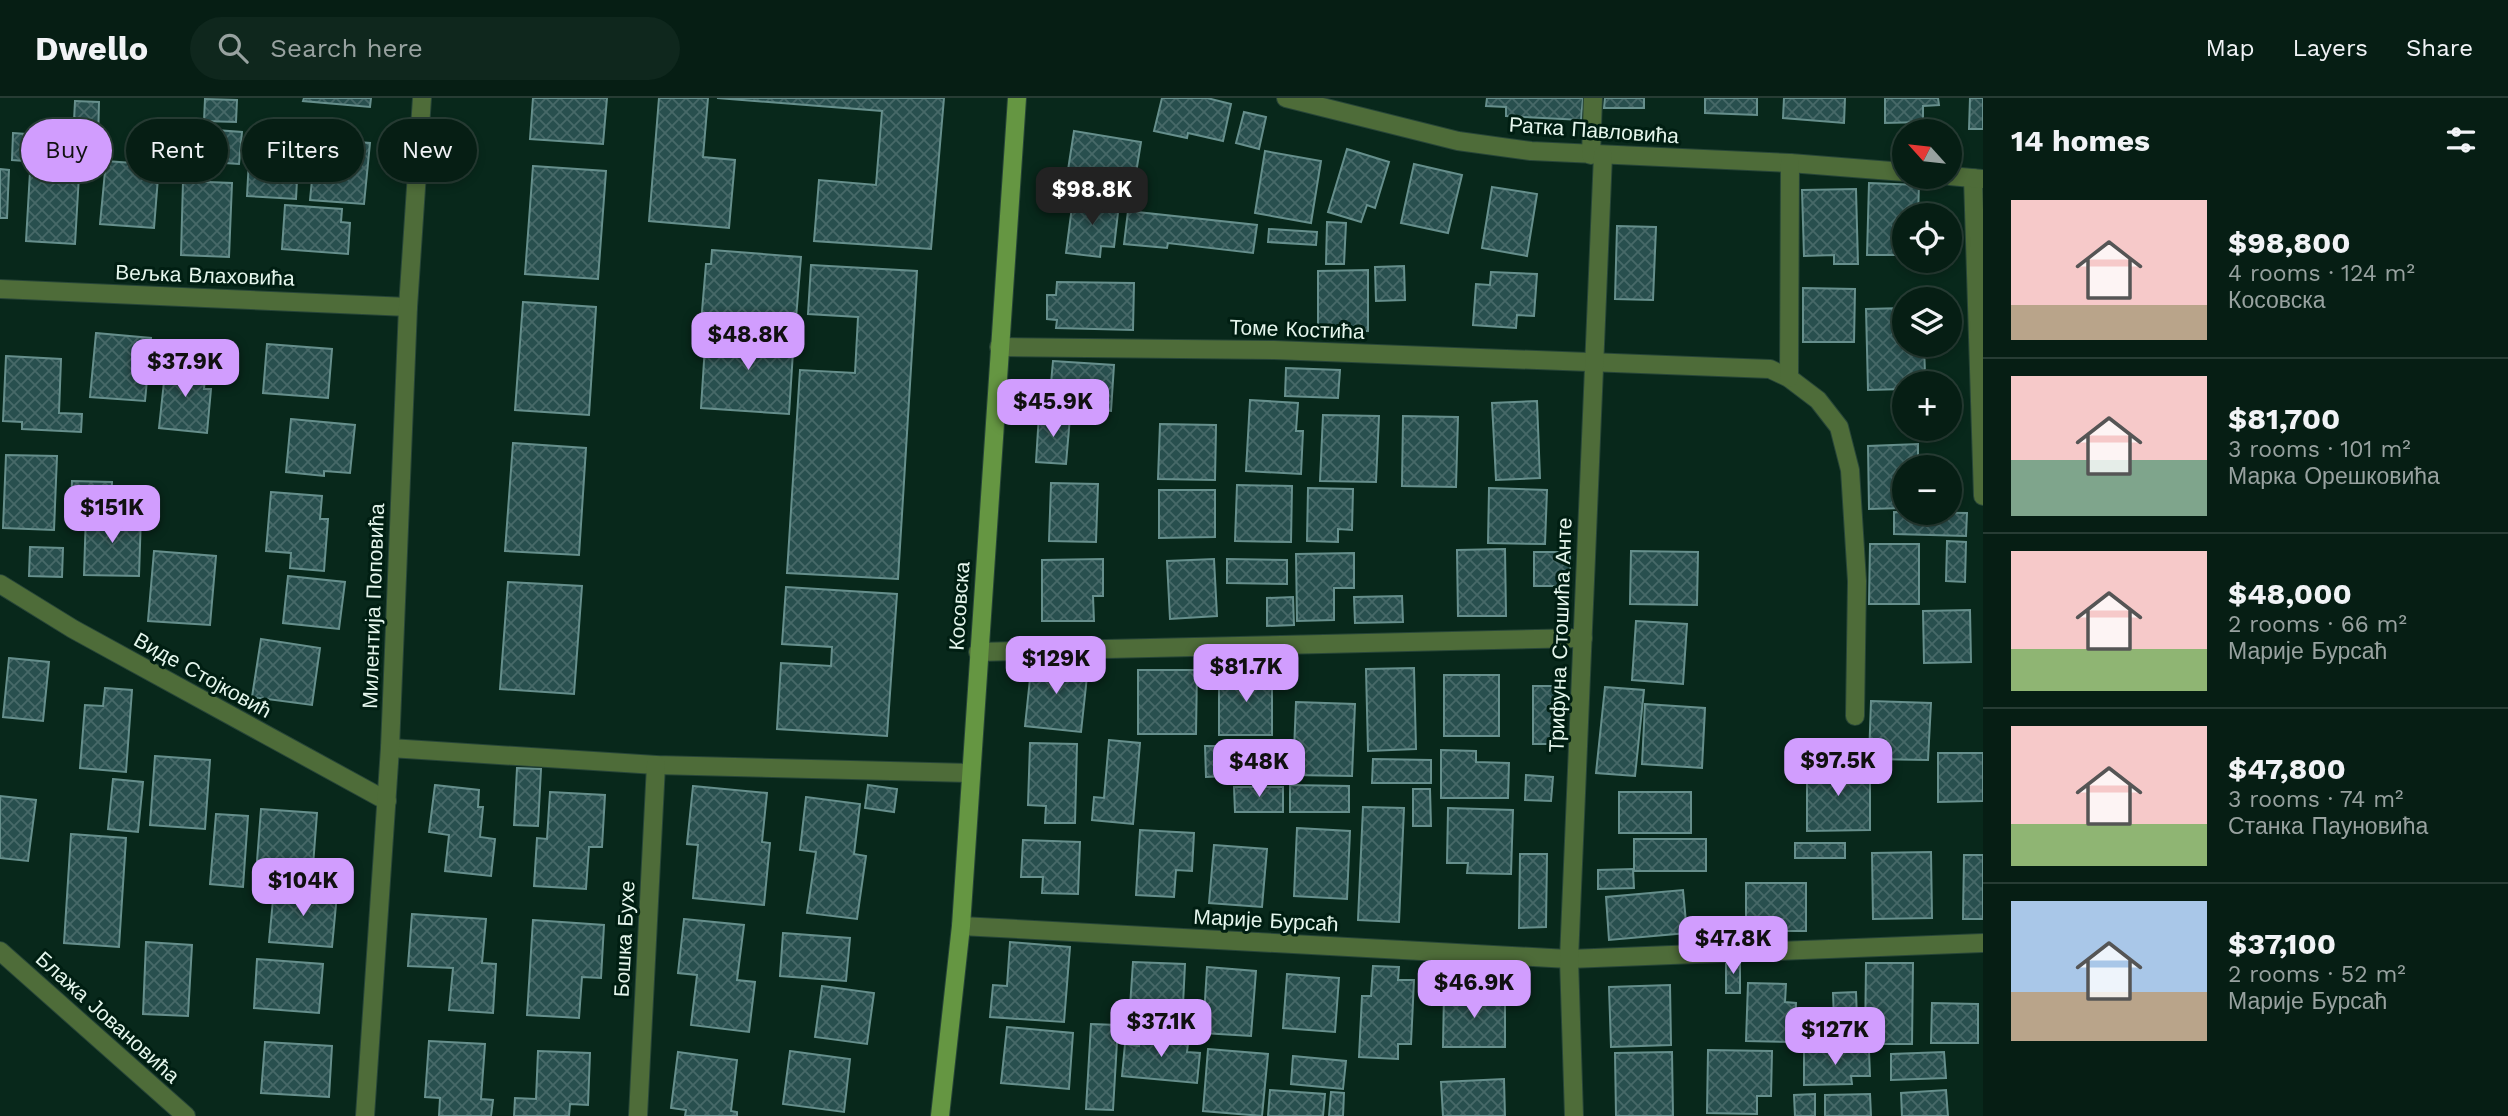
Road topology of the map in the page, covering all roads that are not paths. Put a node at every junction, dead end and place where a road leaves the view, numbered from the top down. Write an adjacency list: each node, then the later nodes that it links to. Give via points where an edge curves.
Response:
1 (422, 98): 10 (street, Милентија Поповића)
2 (1017, 98): 11 (street, Косовска)
3 (1286, 98): 5 (street, Ратка Павловића, via 1458,141)
4 (1593, 98): 5 (street, Трифуна Стошића Анте)
5 (1597, 155): 6 (street, Ратка Павловића); 12 (street, Трифуна Стошића Анте)
6 (1790, 163): 7 (street, Ратка Павловића); 13 (street)
7 (1892, 171)
8 (1978, 178): 14 (street)
9 (0, 289): 10 (street, Вељка Влаховића)
10 (408, 307): 19 (street, Милентија Поповића)
11 (999, 347): 12 (street, Томе Костића, via 1274,350); 17 (street, Косовска)
12 (1593, 363): 13 (street, Томе Костића, via 1770,369); 16 (street, Трифуна Стошића Анте)
13 (1789, 378): 18 (street, via 1818,400 1839,427 1850,470 1857,581)
14 (1983, 496)
15 (0, 584): 22 (street, Виде Стојковић, via 73,629)
16 (1583, 638): 17 (street); 26 (street, Трифуна Стошића Анте)
17 (978, 652): 21 (street, Косовска)
18 (1855, 716)
19 (390, 748): 20 (street); 22 (street, Милентија Поповића)
20 (656, 765): 21 (street); 29 (street, Бошка Бухе)
21 (970, 773): 23 (street, Косовска)
22 (387, 801): 28 (street, Милентија Поповића)
23 (961, 926): 26 (street, Марије Бурсаћ); 30 (street, Косовска)
24 (1983, 943): 26 (street, Марије Бурсаћ)
25 (0, 951): 27 (street, Блажа Јовановића)
26 (1569, 959): 31 (street, Трифуна Стошића Анте)
27 (186, 1116)
28 (365, 1116)
29 (638, 1116)
30 (940, 1116)
31 (1574, 1116)

